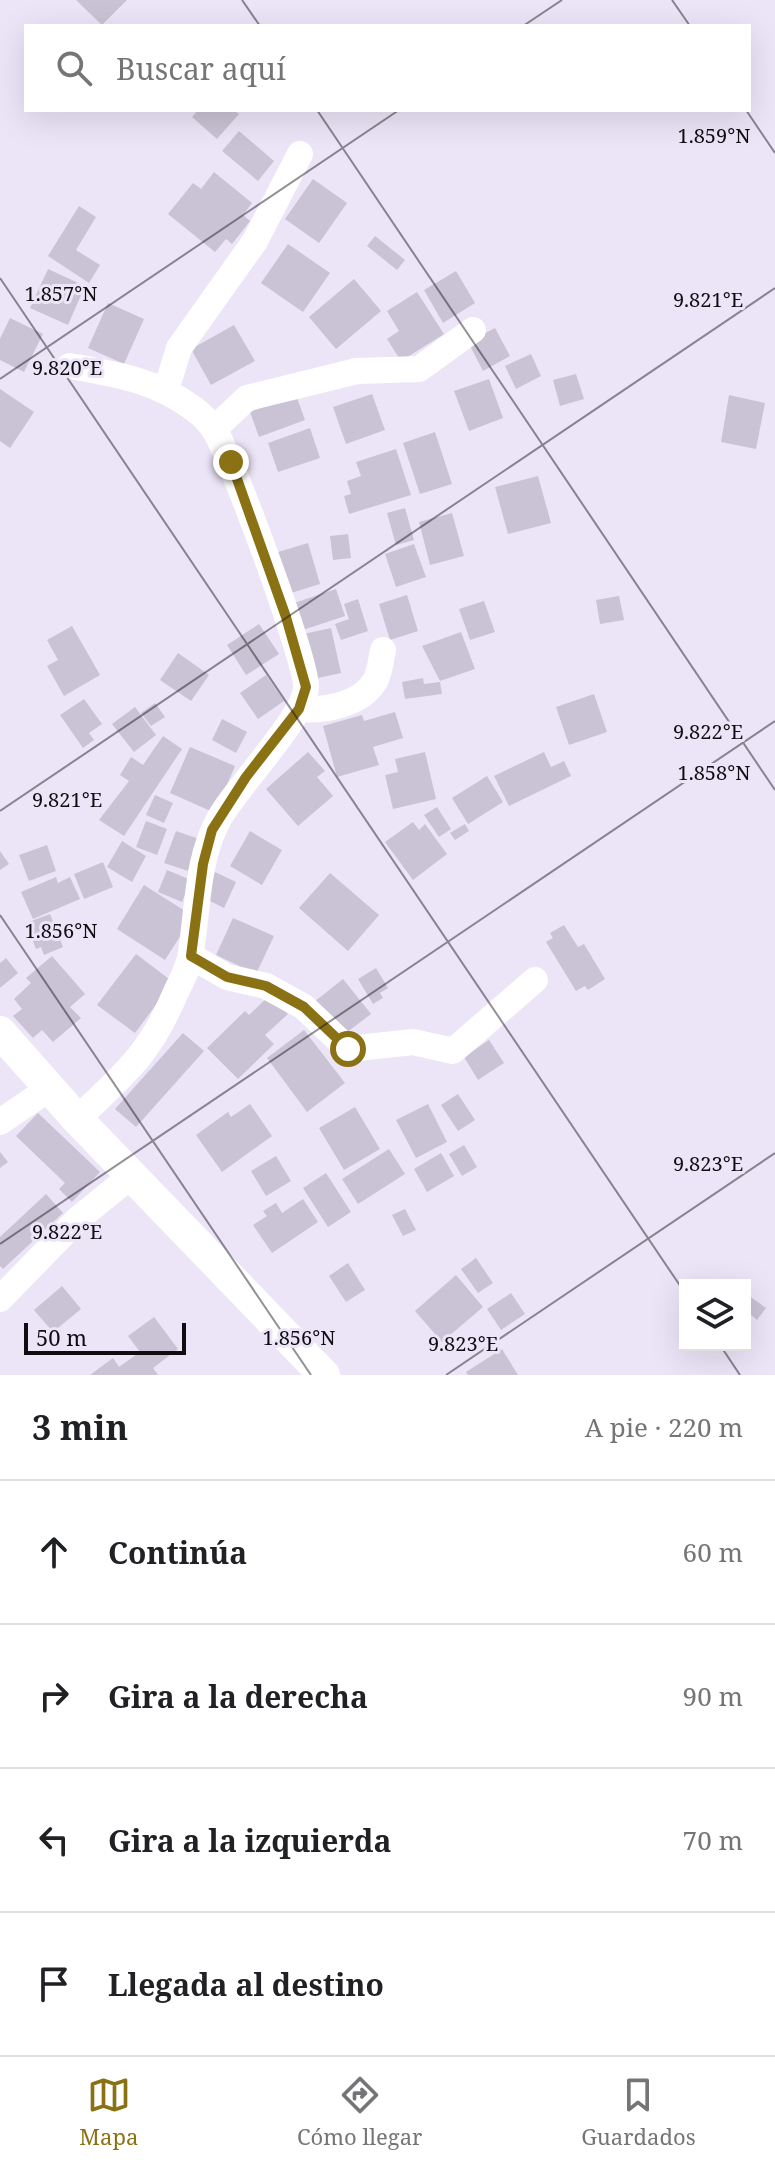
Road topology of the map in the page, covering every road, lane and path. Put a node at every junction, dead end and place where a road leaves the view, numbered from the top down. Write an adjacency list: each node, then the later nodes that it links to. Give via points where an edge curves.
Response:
1 (300, 154): 4 (street, via 255,241 179,348)
2 (473, 330): 5 (street, via 419,369 357,371 247,398)
3 (70, 366): 4 (street, via 131,377)
4 (166, 390): 5 (street)
5 (214, 429): 7 (street, via 231,462 300,660 306,687)
6 (383, 650): 7 (street, via 375,682 355,699 321,711)
7 (299, 709): 8 (street, via 212,830)
8 (191, 956): 9 (street, via 227,977 266,986 304,1007 348,1049 413,1042 453,1051); 12 (street, via 155,1039)
9 (535, 980)
10 (0, 1032): 11 (main road)
11 (50, 1088): 12 (main road); 13 (street)
12 (77, 1119): 14 (main road)
13 (0, 1122)
14 (131, 1176): 15 (street, via 78,1219); 16 (main road)
15 (0, 1299)
16 (324, 1375)

